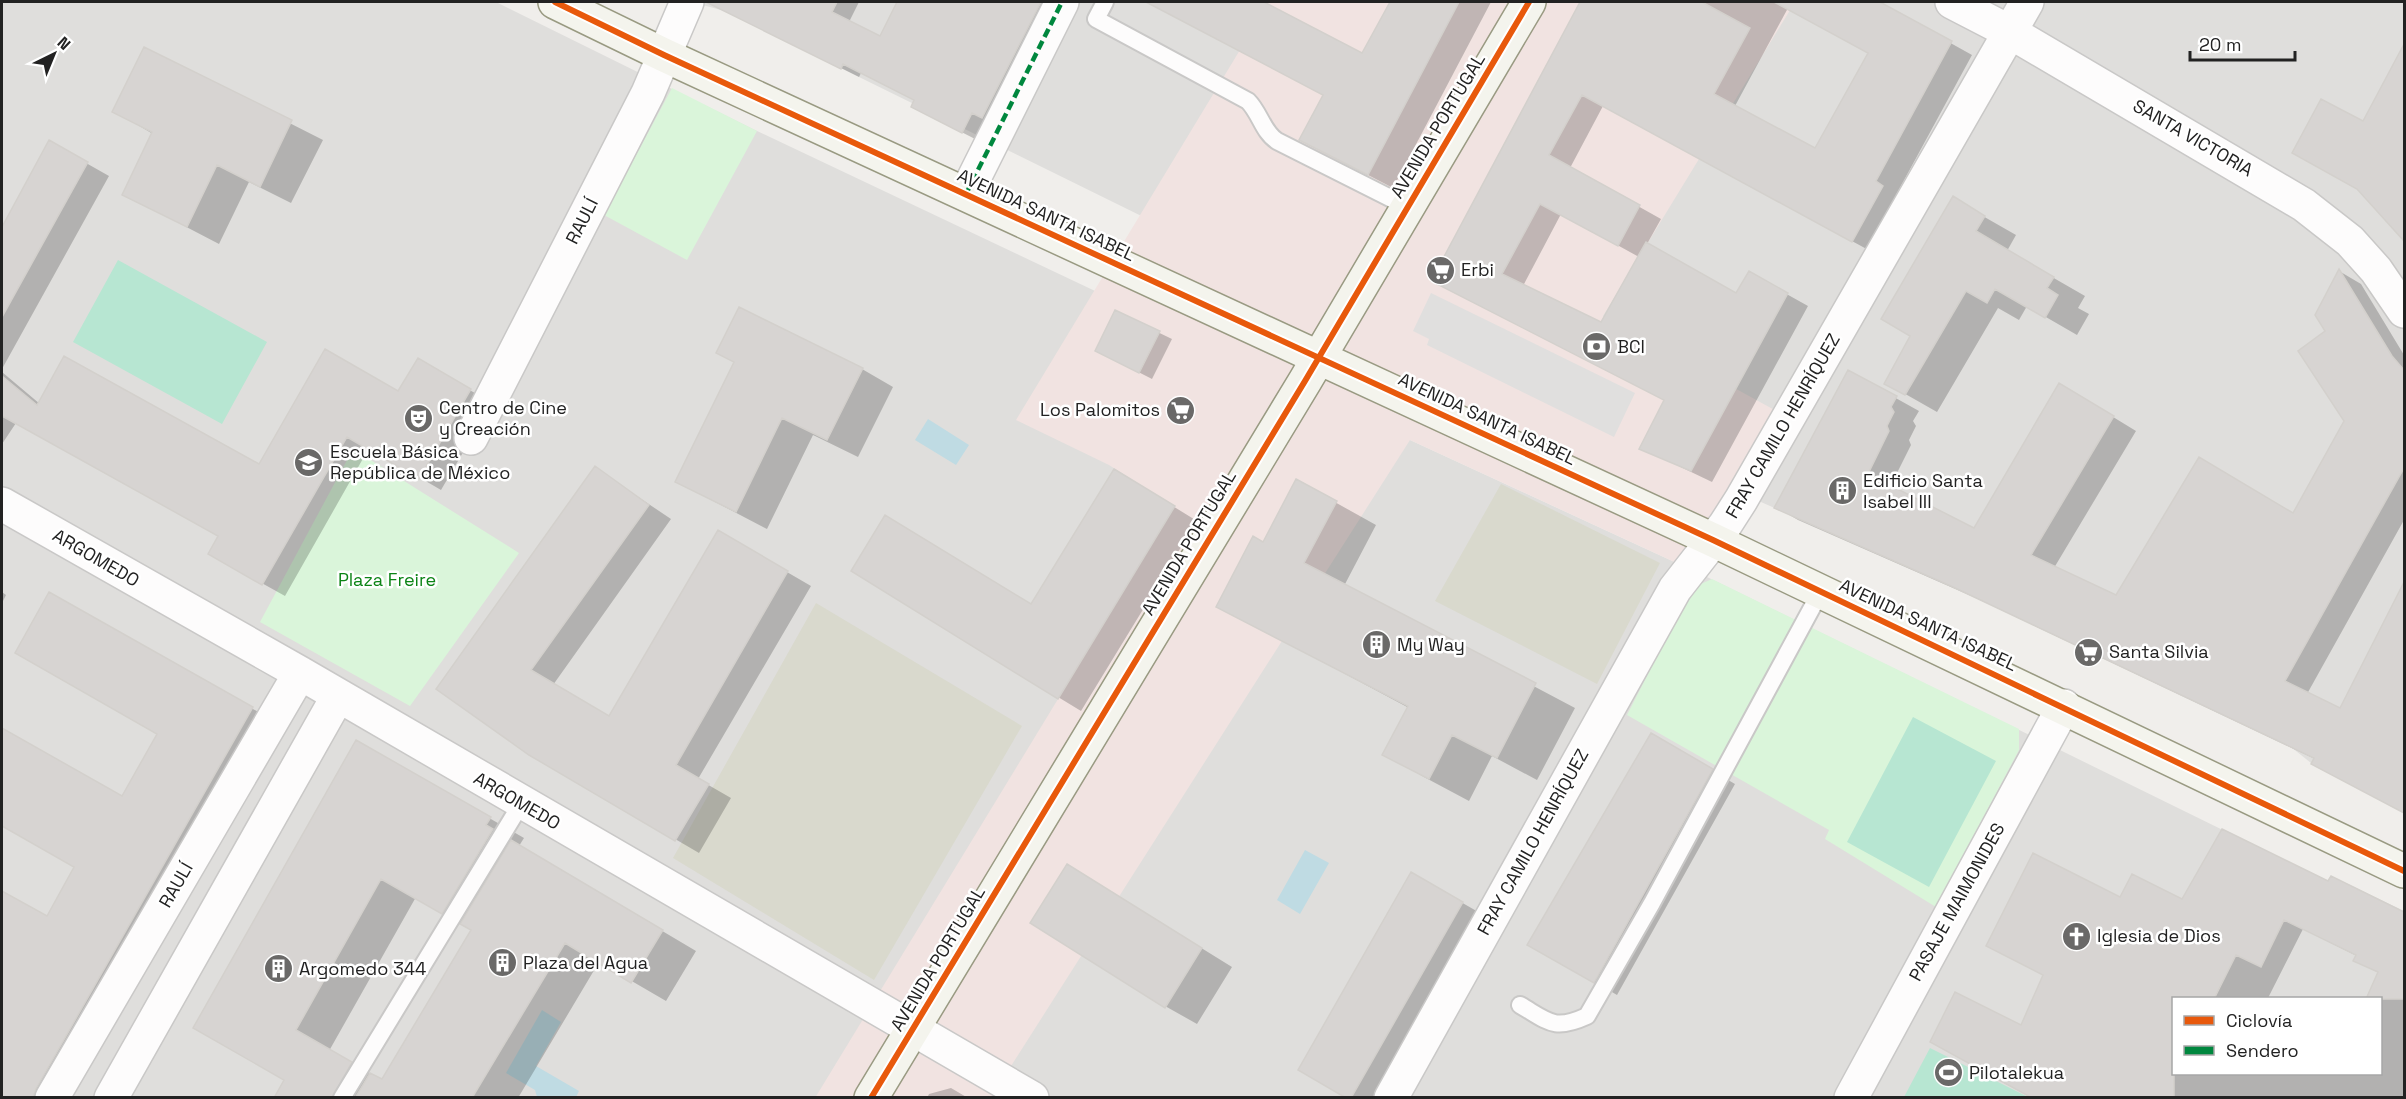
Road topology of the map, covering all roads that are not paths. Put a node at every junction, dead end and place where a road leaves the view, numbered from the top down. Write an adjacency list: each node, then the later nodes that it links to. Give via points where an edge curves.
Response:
1 (555, 2): 9 (main road, AVENIDA SANTA ISABEL)
2 (687, 2): 9 (street, RAULÍ)
3 (1062, 2): 10 (street)
4 (1105, 2): 11 (lane, via 1096,19 1248,101 1277,141)
5 (1529, 2): 11 (main road, AVENIDA PORTUGAL)
6 (1952, 2): 8 (street, SANTA VICTORIA)
7 (2027, 2): 8 (street, FRAY CAMILO HENRÍQUEZ)
8 (2010, 32): 12 (street, SANTA VICTORIA, via 2304,205 2350,241); 16 (street, FRAY CAMILO HENRÍQUEZ, via 1741,500)
9 (664, 55): 10 (main road, AVENIDA SANTA ISABEL); 14 (street, RAULÍ)
10 (966, 194): 13 (main road, AVENIDA SANTA ISABEL)
11 (1408, 207): 13 (main road, AVENIDA PORTUGAL)
12 (2404, 311)
13 (1319, 358): 16 (main road, AVENIDA SANTA ISABEL); 24 (main road, AVENIDA PORTUGAL)
14 (471, 438)
15 (2, 504): 18 (street, ARGOMEDO)
16 (1713, 540): 17 (main road, AVENIDA SANTA ISABEL); 30 (street, FRAY CAMILO HENRÍQUEZ, via 1675,589)
17 (1821, 591): 20 (main road, AVENIDA SANTA ISABEL); 23 (lane, via 1587,1016 1556,1026)
18 (300, 673): 19 (street, ARGOMEDO); 25 (street, RAULÍ)
19 (338, 696): 21 (street, ARGOMEDO); 26 (street)
20 (2064, 706): 22 (main road, AVENIDA SANTA ISABEL); 31 (street, PASAJE MAIMONIDES)
21 (521, 804): 24 (street, ARGOMEDO); 27 (lane)
22 (2404, 871)
23 (1520, 1005)
24 (912, 1030): 28 (main road, AVENIDA PORTUGAL); 29 (street, ARGOMEDO)
25 (52, 1098)
26 (111, 1098)
27 (342, 1098)
28 (871, 1098)
29 (1032, 1098)
30 (1391, 1098)
31 (1851, 1098)

